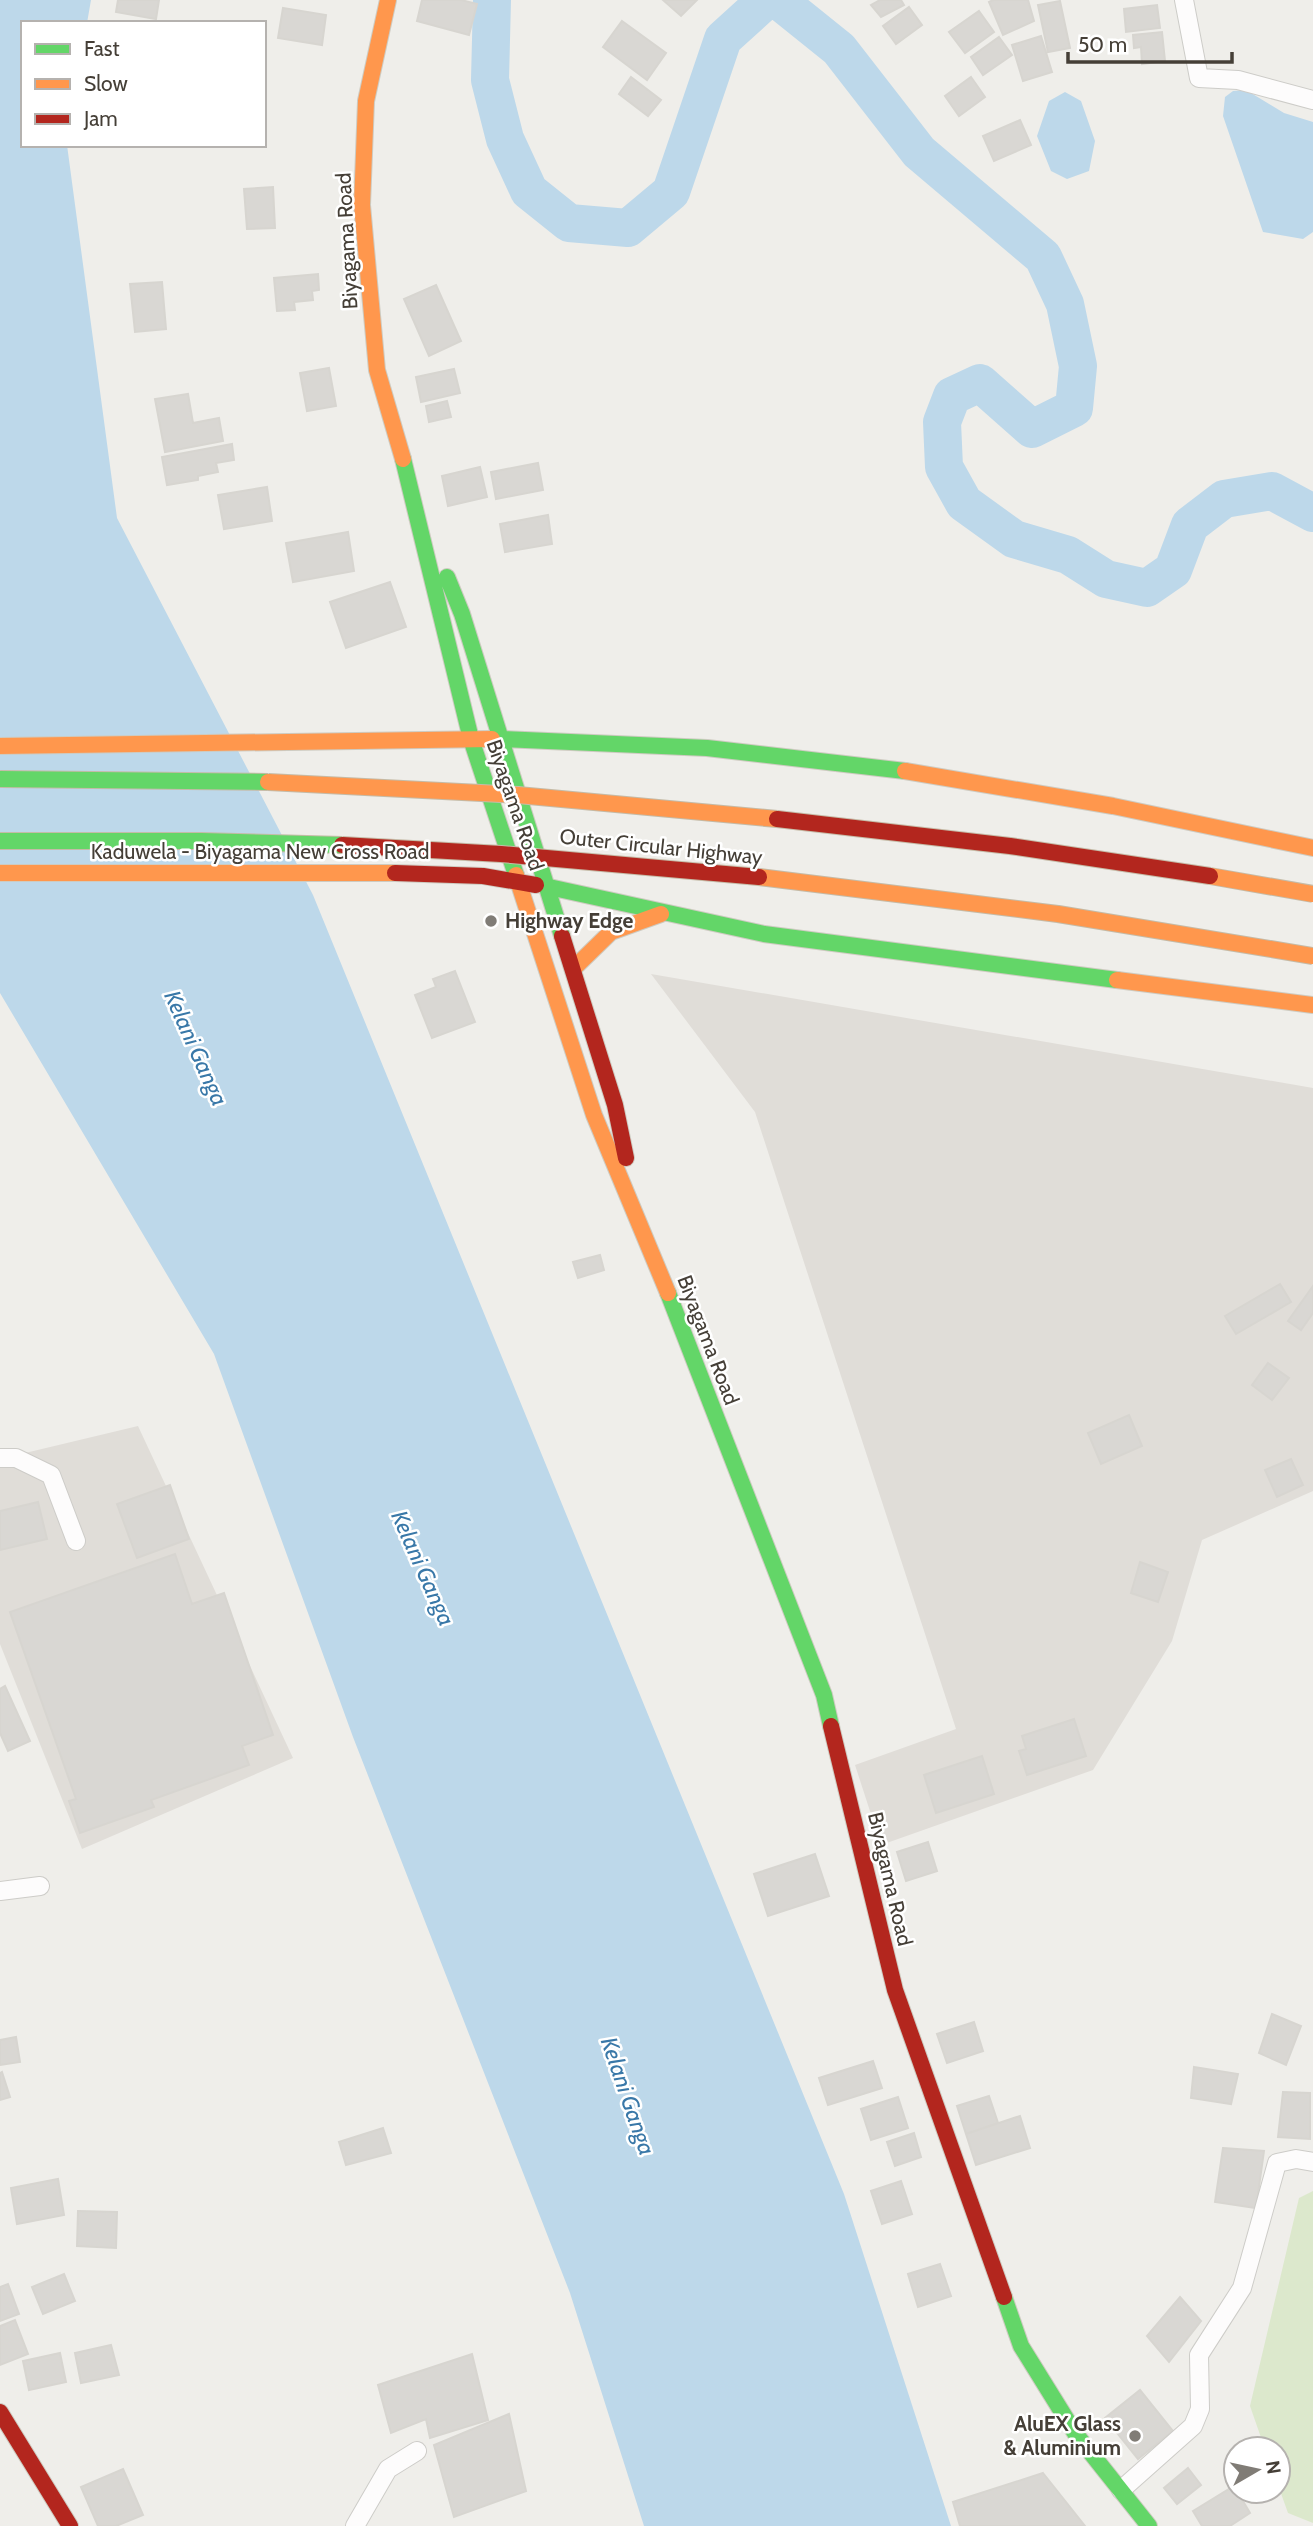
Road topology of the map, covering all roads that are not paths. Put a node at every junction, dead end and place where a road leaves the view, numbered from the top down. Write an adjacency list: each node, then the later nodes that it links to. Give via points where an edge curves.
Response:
1 (388, 0): 4 (main road, Biyagama Road, via 366,101 362,205 377,370)
2 (1184, 0): 3 (street, via 1199,78 1238,80)
3 (1313, 100)
4 (408, 478): 5 (main road, Biyagama Road); 6 (main road, Biyagama Road, via 462,614)
5 (471, 739): 6 (main road); 7 (main road); 12 (main road, Biyagama Road)
6 (502, 739): 10 (main road, via 691,748 872,766 1027,790); 13 (main road, Biyagama Road)
7 (0, 746)
8 (0, 779): 14 (main road, Outer Circular Highway, bridge, via 321,782 670,806 969,840)
9 (0, 841): 16 (main road, Outer Circular Highway, bridge, via 322,844 597,860 980,902)
10 (1313, 848)
11 (0, 873): 12 (main road, Kaduwela - Biyagama New Cross Road, via 332,871)
12 (519, 881): 13 (main road, Kaduwela - Biyagama New Cross Road); 19 (main road, Biyagama Road, via 594,1115)
13 (549, 887): 15 (main road, Kaduwela - Biyagama New Cross Road); 17 (main road, Biyagama Road)
14 (1313, 894)
15 (661, 914): 17 (main road, via 632,921 600,937); 18 (main road, Kaduwela - Biyagama New Cross Road, via 865,949)
16 (1313, 956)
17 (573, 968): 19 (main road, Biyagama Road, via 615,1105)
18 (1313, 1005)
19 (638, 1216): 27 (main road, Biyagama Road, via 824,1695 895,1990 1021,2346 1074,2433)
20 (0, 1458): 21 (street, via 16,1458 51,1475)
21 (76, 1541)
22 (40, 1886): 23 (street)
23 (0, 1891)
24 (1313, 2162): 27 (street, via 1277,2163 1242,2288 1199,2355 1200,2409 1193,2426)
25 (0, 2412): 28 (main road)
26 (417, 2451): 29 (street, via 388,2469)
27 (1121, 2490): 30 (main road, Biyagama Road)
28 (70, 2526)
29 (355, 2526)
30 (1149, 2526)

